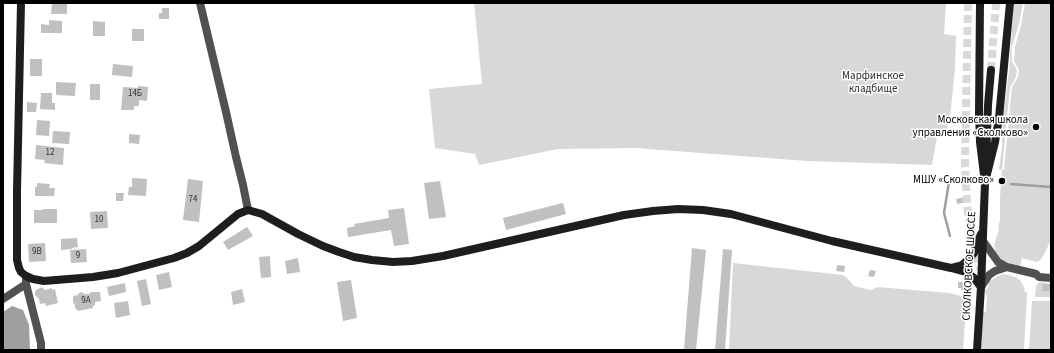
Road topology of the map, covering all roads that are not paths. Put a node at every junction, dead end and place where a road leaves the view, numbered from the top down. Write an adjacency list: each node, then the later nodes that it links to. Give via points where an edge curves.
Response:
1 (21, 3): 15 (street, via 16,245 19,268)
2 (200, 3): 7 (street)
3 (980, 3): 6 (street, СКОЛКОВСКОЕ ШОССЕ, via 979,113)
4 (1010, 3): 6 (street, СКОЛКОВСКОЕ ШОССЕ, via 999,118)
5 (991, 70): 6 (street)
6 (985, 183): 8 (street, СКОЛКОВСКОЕ ШОССЕ)
7 (248, 210): 11 (street, via 262,214 323,246 354,257 393,262 443,256 624,215 678,209 732,214 832,241); 15 (street, via 238,214 199,246 174,258 93,277)
8 (983, 228): 9 (street, СКОЛКОВСКОЕ ШОССЕ); 11 (street, via 974,253 962,265)
9 (983, 241): 10 (street, via 998,262); 16 (street, СКОЛКОВСКОЕ ШОССЕ)
10 (1006, 267): 13 (street); 16 (street, via 989,275)
11 (951, 268): 16 (street, via 966,272)
12 (1051, 273): 13 (street, via 1040,271)
13 (1036, 274): 14 (street)
14 (1051, 278)
15 (26, 280): 17 (street); 18 (street)
16 (981, 287): 19 (street, СКОЛКОВСКОЕ ШОССЕ)
17 (3, 299)
18 (41, 350)
19 (977, 350)

